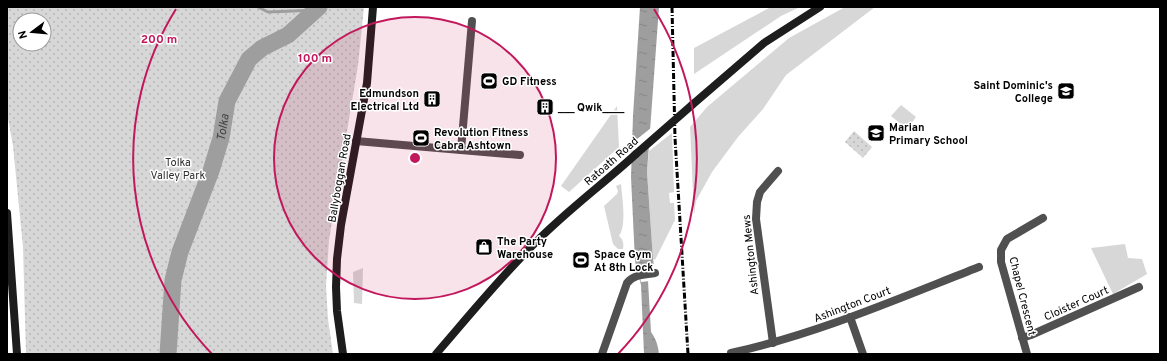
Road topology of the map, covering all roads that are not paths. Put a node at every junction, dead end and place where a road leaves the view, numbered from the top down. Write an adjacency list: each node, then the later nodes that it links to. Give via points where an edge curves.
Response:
1 (373, 7): 4 (main road, Ballyboggan Road, via 367,83)
2 (820, 7): 19 (main road, Ratoath Road, bridge, via 764,43 557,221 516,262)
3 (472, 21): 5 (street)
4 (356, 141): 5 (street); 18 (main road, Ballyboggan Road, via 337,259 336,299)
5 (461, 150): 6 (street)
6 (520, 155)
7 (778, 170): 15 (street, Ashington Mews, via 760,192 756,219)
8 (7, 213): 17 (main road)
9 (1043, 218): 14 (street, Chapel Crescent, via 1006,238 1001,250 1001,262)
10 (978, 267): 13 (street, Ashington Court)
11 (655, 273): 20 (street, via 635,276 627,283)
12 (1139, 286): 14 (street, Cloister Court)
13 (850, 317): 15 (street, Ashington Court); 21 (street)
14 (1022, 338): 22 (street, Chapel Crescent)
15 (772, 343): 16 (street, Ashington Court)
16 (731, 353)
17 (17, 354)
18 (343, 354)
19 (436, 354)
20 (602, 354)
21 (863, 354)
22 (1027, 354)

